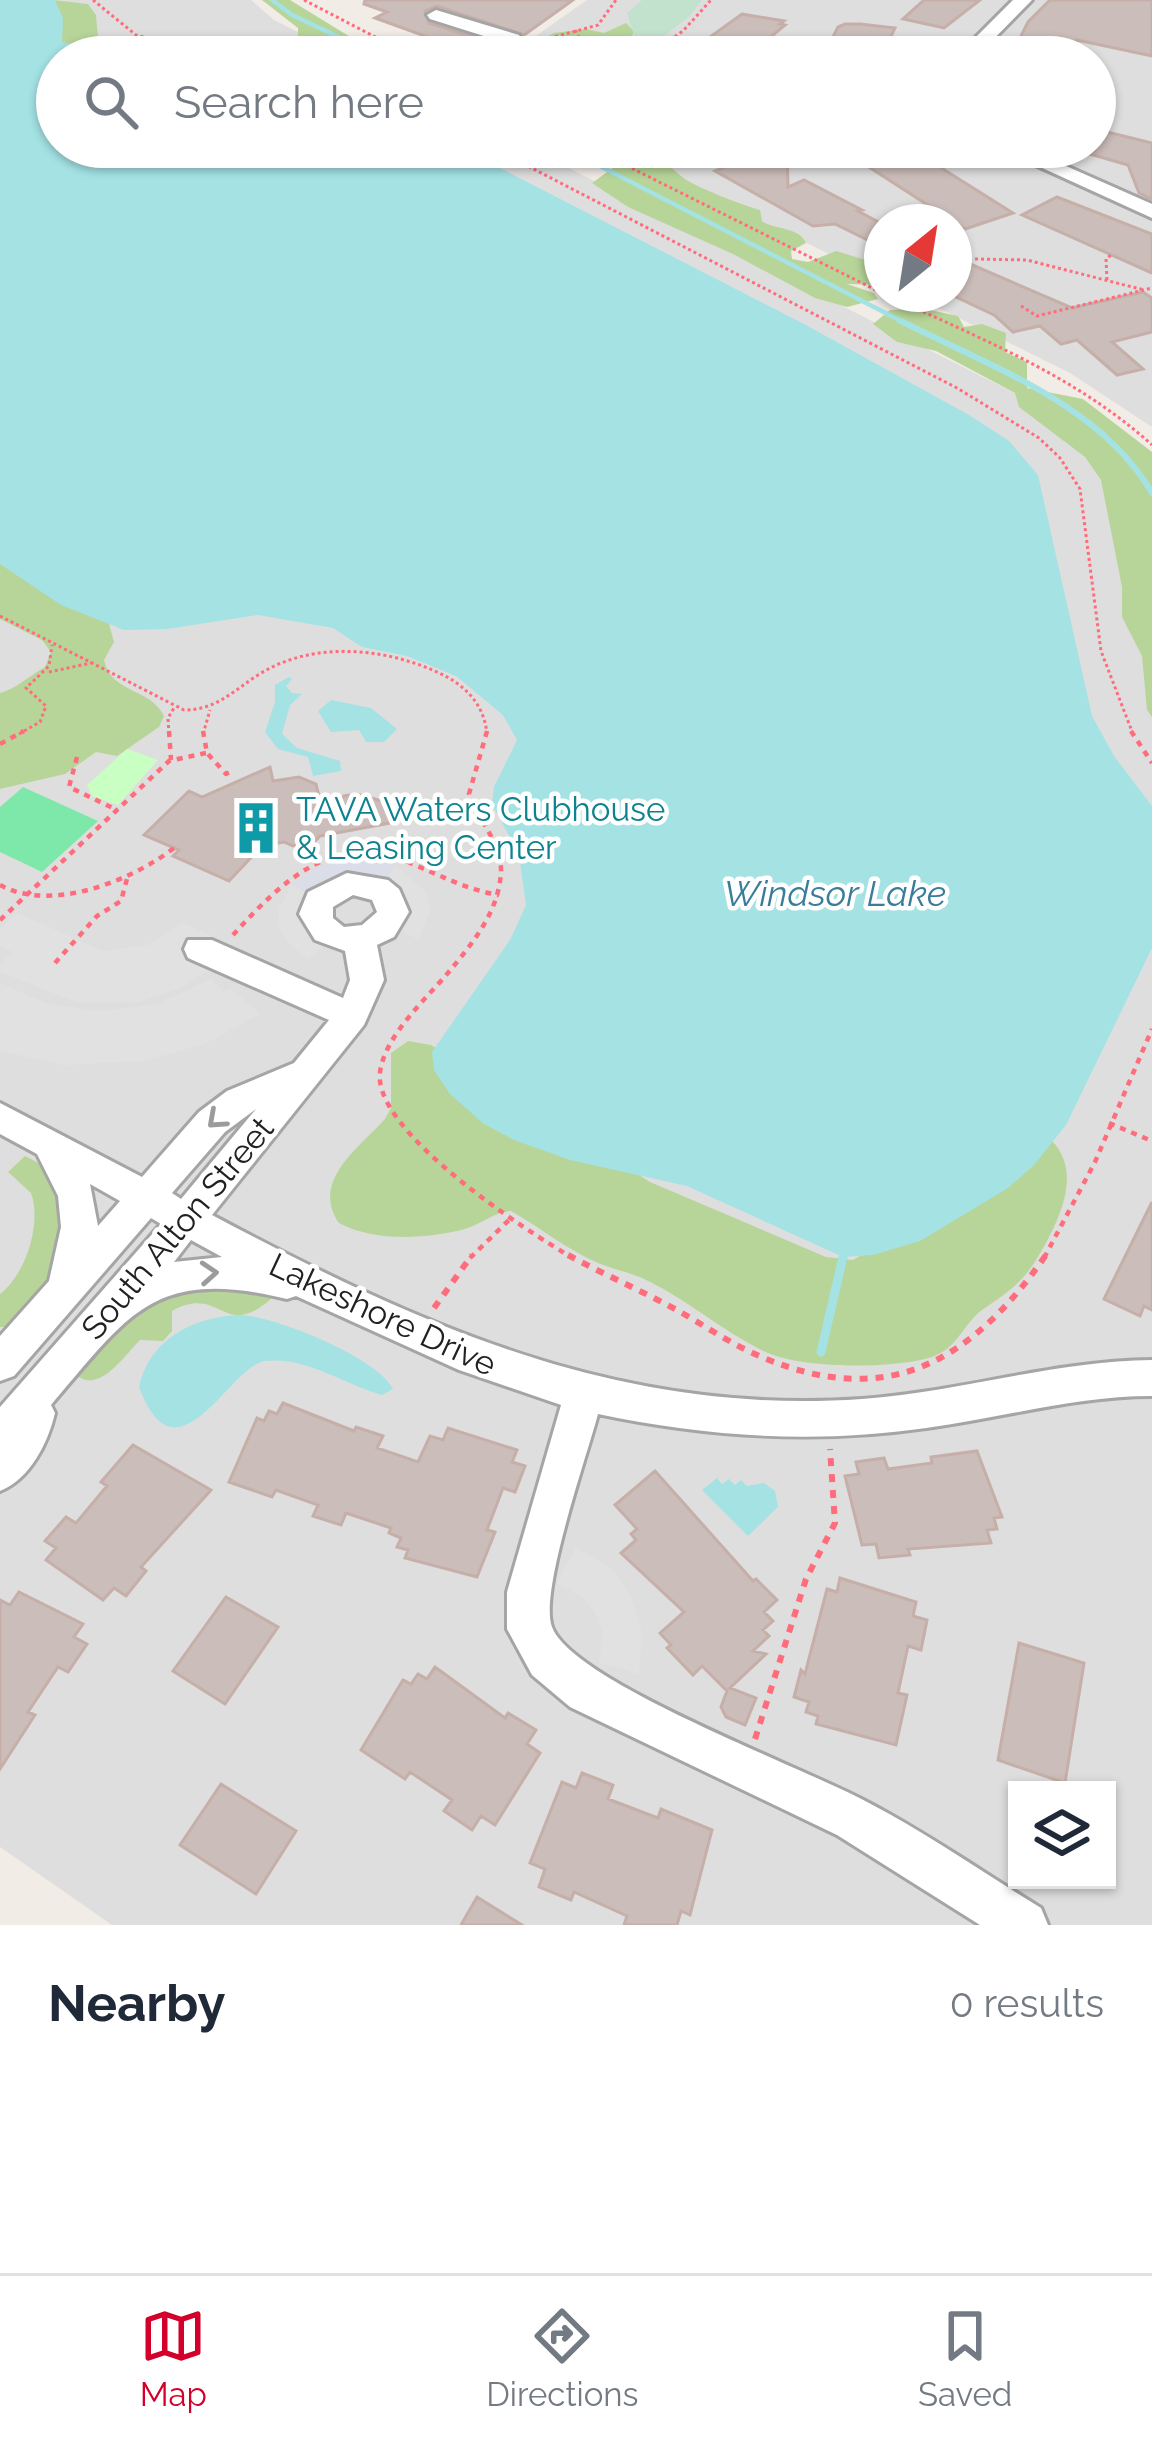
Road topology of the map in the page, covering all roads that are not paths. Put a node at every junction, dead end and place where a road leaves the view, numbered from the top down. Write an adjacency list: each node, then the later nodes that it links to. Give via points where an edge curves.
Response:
1 (1023, 0): 6 (street)
2 (464, 1): 3 (street)
3 (436, 15): 4 (street); 5 (street)
4 (411, 27)
5 (495, 36)
6 (986, 36)
7 (1053, 168): 8 (street)
8 (1152, 212)
9 (359, 939): 11 (street, South Alton Street, via 368,980)
10 (200, 949): 11 (street)
11 (352, 1016): 12 (street, South Alton Street)
12 (317, 1062): 15 (street, South Alton Street, one-way to 15, via 226,1110); 16 (street, South Alton Street)
13 (0, 1118): 14 (street, Lakeshore Drive)
14 (47, 1142): 15 (street, Lakeshore Drive); 17 (street, via 74,1182 82,1216)
15 (147, 1195): 16 (street, Lakeshore Drive); 17 (street, South Alton Street)
16 (188, 1217): 18 (street, Lakeshore Drive); 19 (street, South Alton Street)
17 (61, 1294): 20 (street, South Alton Street)
18 (335, 1295): 19 (street, one-way to 18, via 157,1283 213,1272); 23 (street, Lakeshore Drive, via 503,1372)
19 (103, 1316): 22 (street, South Alton Street)
20 (0, 1368): 22 (street)
21 (1152, 1378): 23 (street, Lakeshore Drive, via 826,1419 706,1416)
22 (36, 1393): 24 (street, South Alton Street); 25 (street, South Alton Street, via 30,1434)
23 (584, 1394): 26 (street, via 526,1616 547,1660 586,1691 888,1839)
24 (0, 1436)
25 (0, 1472)
26 (1024, 1925)

